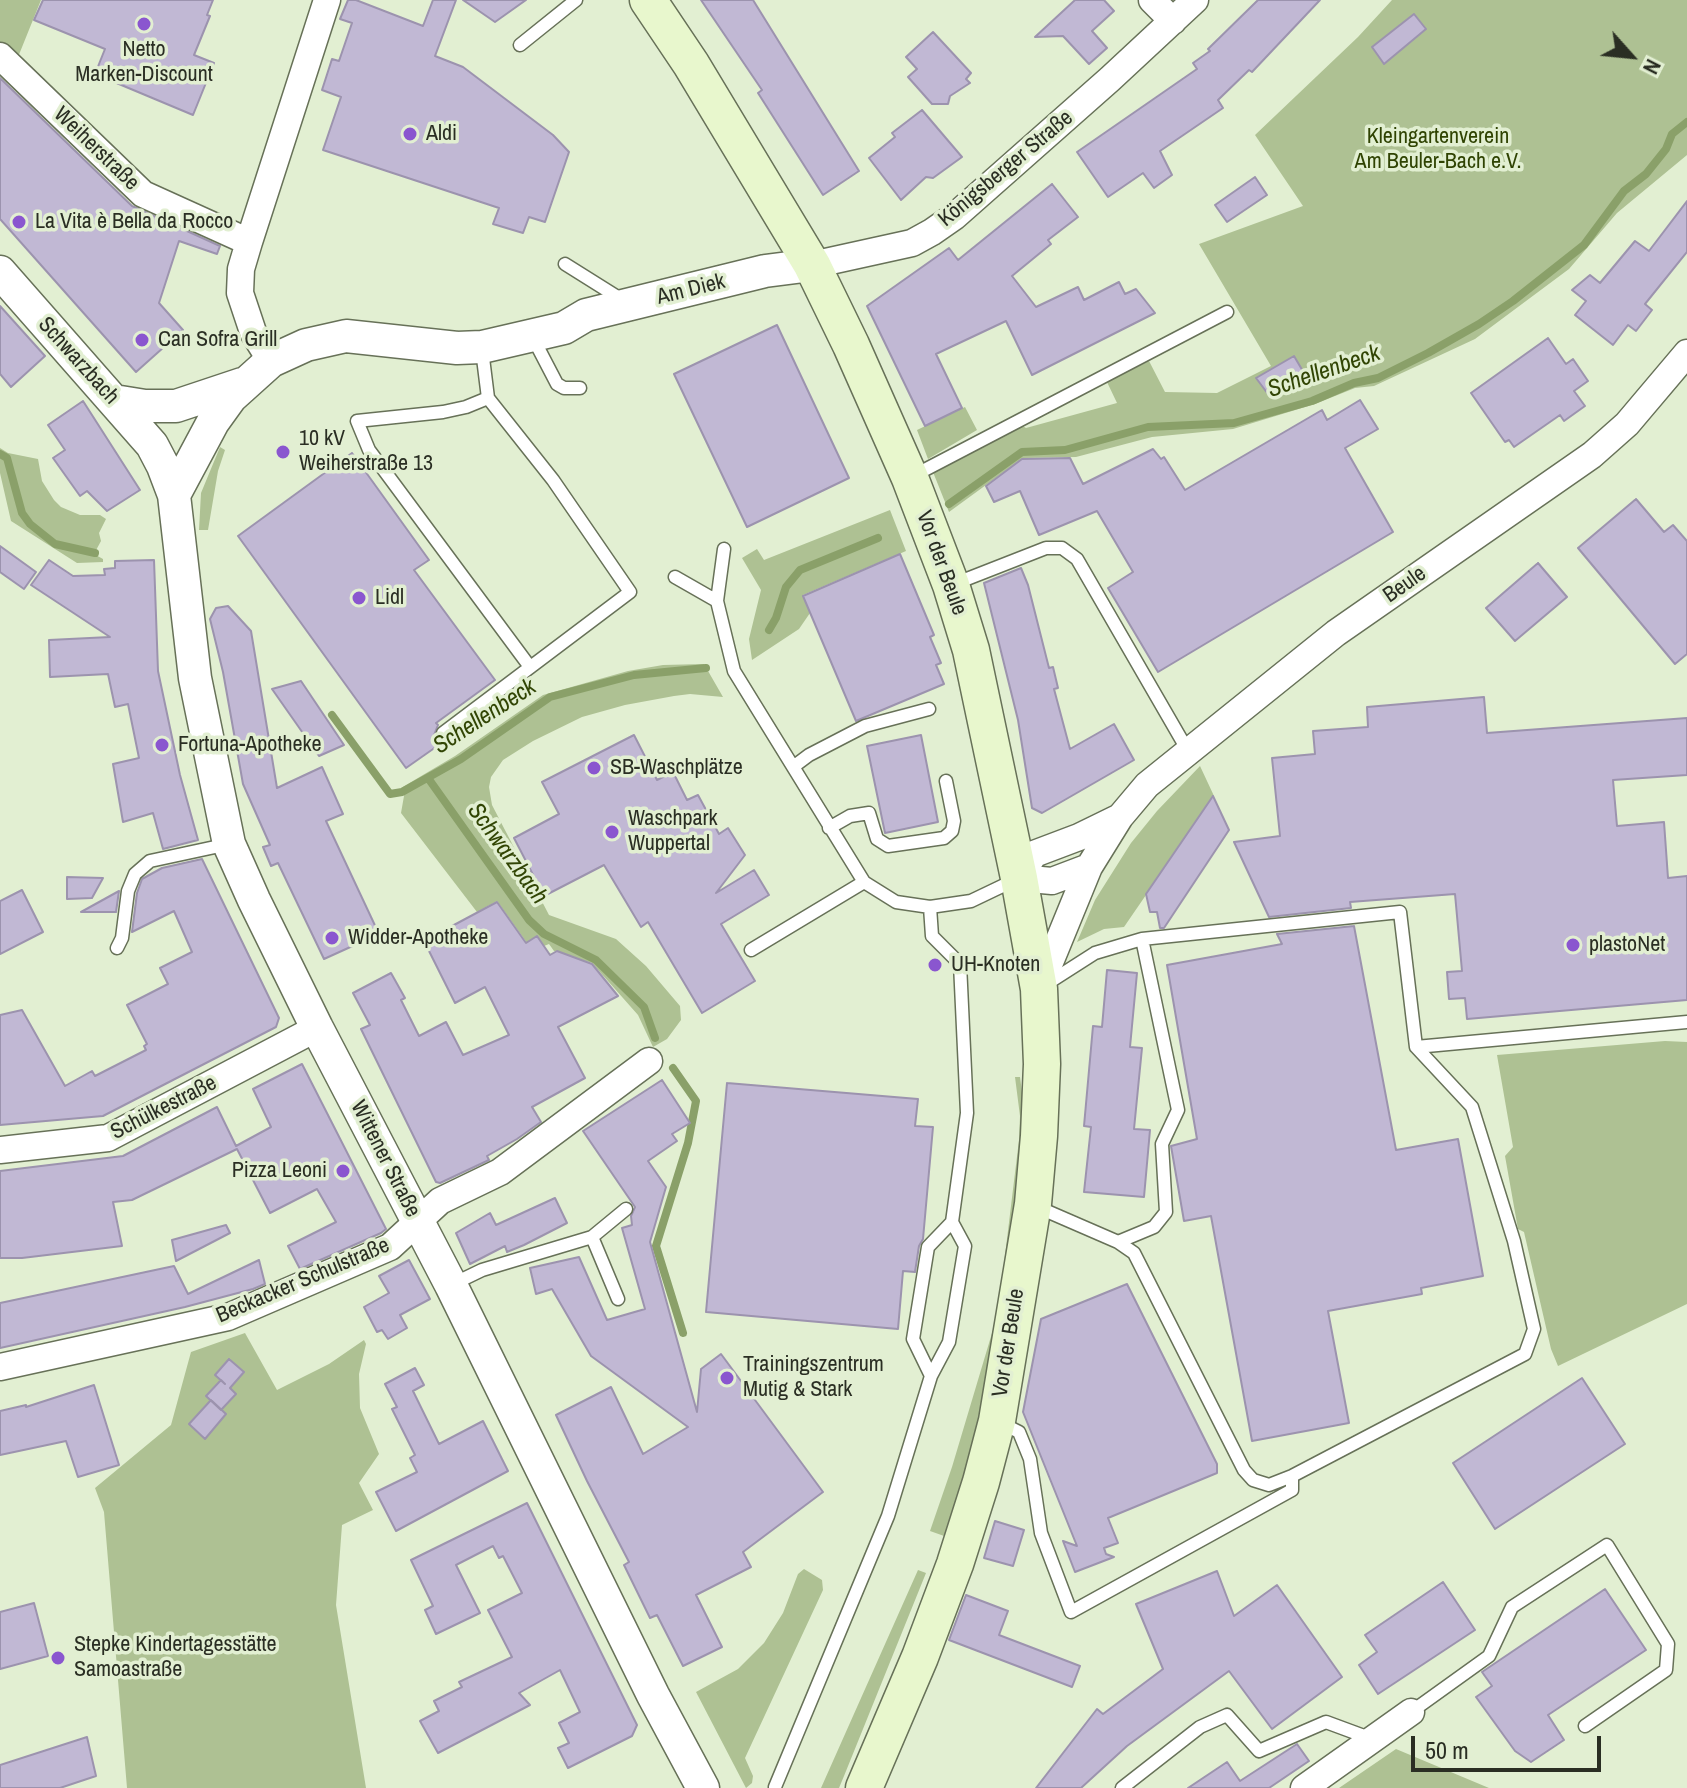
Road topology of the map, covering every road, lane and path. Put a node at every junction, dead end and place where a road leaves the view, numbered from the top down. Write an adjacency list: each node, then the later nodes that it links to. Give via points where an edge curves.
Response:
1 (327, 0): 9 (street)
2 (576, 0): 7 (lane)
3 (648, 0): 11 (main road)
4 (1152, 0): 6 (street)
5 (1195, 0): 6 (street, Königsberger Straße)
6 (1173, 21): 11 (street, Königsberger Straße, via 932,232 912,243)
7 (520, 45)
8 (0, 56): 9 (street, Weiherstraße, via 143,194)
9 (249, 242): 18 (street, via 240,293 253,332)
10 (565, 264): 13 (lane)
11 (812, 265): 13 (street, Am Diek, via 765,271); 23 (main road, Vor der Beule)
12 (0, 272): 22 (street, Schwarzbach)
13 (631, 304): 15 (street, Am Diek)
14 (1227, 312): 23 (lane)
15 (532, 336): 16 (street, Am Diek); 20 (lane, via 557,384)
16 (482, 347): 18 (street, Am Diek, via 346,336 320,340); 21 (lane)
17 (1687, 353): 32 (street, Beule, via 1627,424 1592,455 1336,633)
18 (271, 361): 19 (street)
19 (244, 383): 22 (street, via 176,406); 24 (street, via 219,411)
20 (580, 388)
21 (488, 398): 29 (lane, via 553,480 630,592); 29 (lane, via 443,412 357,421 369,450)
22 (114, 401): 24 (street, Schwarzbach, via 152,445)
23 (910, 478): 27 (main road, Vor der Beule)
24 (174, 495): 37 (street, Wittener Straße, via 195,678)
25 (724, 549): 28 (lane)
26 (675, 577): 28 (lane)
27 (951, 585): 32 (lane, via 1046,548 1062,548 1077,559); 39 (main road, Vor der Beule, via 979,684)
28 (717, 601): 33 (lane, via 734,671)
29 (530, 667): 31 (lane)
30 (929, 709): 33 (lane, via 865,726)
31 (443, 733)
32 (1188, 751): 35 (street, Beule, via 1147,785)
33 (793, 767): 36 (lane)
34 (946, 781): 36 (lane, via 954,821 944,838 888,846 877,839 869,813)
35 (1120, 817): 38 (street, Beule); 39 (street, Beule, via 1034,854)
36 (829, 828): 40 (lane)
37 (229, 844): 43 (lane, via 150,861 135,874); 47 (street, Wittener Straße)
38 (1089, 867): 39 (street, via 1052,881); 45 (street, Beule)
39 (1019, 878): 41 (lane, via 971,901); 45 (main road, Vor der Beule)
40 (864, 882): 41 (lane, via 896,902); 44 (lane)
41 (930, 907): 54 (lane, via 932,936 960,964 967,1113)
42 (1142, 939): 45 (lane, via 1095,953); 48 (lane, via 1400,912); 56 (lane, via 1178,1110 1162,1144 1166,1212 1154,1227)
43 (117, 948)
44 (751, 950)
45 (1039, 989): 51 (main road, Vor der Beule, via 1042,1064)
46 (1687, 1022): 48 (lane)
47 (317, 1028): 50 (street, Schülkestraße, via 108,1138); 53 (street, Wittener Straße)
48 (1416, 1047): 62 (lane, via 1472,1107 1514,1241 1534,1329 1525,1354)
49 (649, 1061): 53 (street, Beckacker Schulstraße, via 500,1172 440,1201)
50 (0, 1150)
51 (1033, 1204): 56 (lane); 61 (main road, Vor der Beule)
52 (626, 1209): 55 (lane)
53 (418, 1222): 57 (street, Wittener Straße); 59 (street, Beckacker Schulstraße, via 390,1247 228,1317)
54 (952, 1222): 60 (lane, via 965,1246 949,1342); 60 (lane, via 928,1247 913,1339)
55 (592, 1237): 57 (lane, via 482,1270); 58 (lane)
56 (1118, 1242): 62 (lane, via 1134,1253 1244,1470 1269,1485)
57 (451, 1285): 67 (street, Wittener Straße)
58 (618, 1299)
59 (0, 1367)
60 (931, 1376): 66 (lane, via 888,1516)
61 (997, 1421): 62 (lane, via 1019,1432 1030,1459 1041,1533 1071,1612 1292,1490); 68 (main road, Vor der Beule, via 955,1564)
62 (1292, 1476)
63 (1411, 1712): 64 (lane, via 1489,1656 1512,1607 1607,1545 1668,1644 1666,1670); 65 (street)
64 (1585, 1726)
65 (1372, 1739): 69 (lane, via 1326,1722 1259,1751 1227,1715 1200,1727); 70 (street)
66 (775, 1787)
67 (703, 1788)
68 (864, 1788)
69 (1122, 1788)
70 (1304, 1788)

